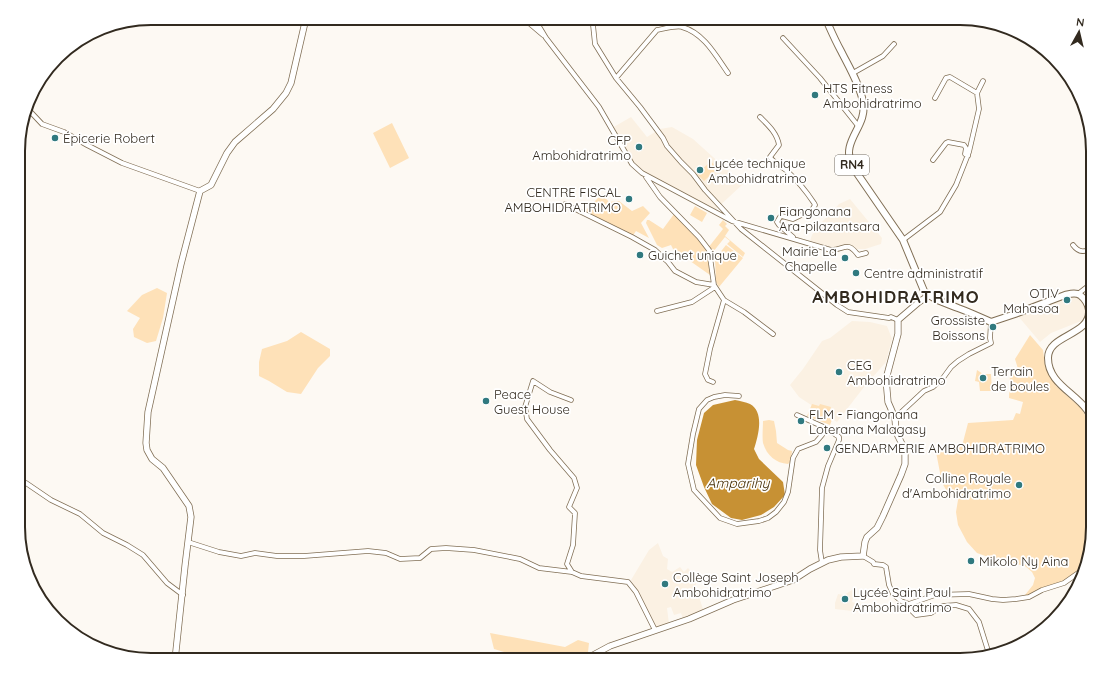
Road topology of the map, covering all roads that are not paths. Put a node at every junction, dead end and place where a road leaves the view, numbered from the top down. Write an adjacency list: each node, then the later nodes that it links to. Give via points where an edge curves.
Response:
1 (304, 25): 21 (street, via 291,83 286,92 273,109 236,142 211,185)
2 (531, 25): 6 (street)
3 (537, 25): 6 (street)
4 (593, 25): 11 (street, via 595,44)
5 (828, 25): 10 (main road, RN4)
6 (546, 38): 20 (street, via 599,107 632,164)
7 (783, 38): 17 (street, via 820,78)
8 (894, 44): 10 (street, via 883,56)
9 (728, 73): 11 (street, via 708,45 696,34 681,26 657,30)
10 (853, 74): 17 (main road, RN4, via 864,102)
11 (616, 78): 23 (street, via 667,146)
12 (983, 81): 13 (street)
13 (977, 93): 14 (street, via 950,77 946,78); 18 (street, via 979,109)
14 (935, 98)
15 (31, 112): 21 (street, via 42,124 64,132 122,163)
16 (760, 117): 24 (street, via 778,139 779,145 770,157 773,162 802,185 815,205 812,210 798,217 793,219 782,216 777,222)
17 (859, 127): 25 (main road, RN4, via 850,143 852,166)
18 (968, 156): 19 (street, via 965,154 964,145 948,142); 25 (street, via 956,185 940,212)
19 (933, 160)
20 (646, 176): 23 (street); 29 (street, via 660,197 709,250)
21 (200, 191): 48 (street, via 148,412 146,443 152,459 163,468 189,506 191,517)
22 (565, 204): 29 (street, via 655,250 675,271 696,282)
23 (732, 221): 24 (street); 36 (street, via 848,312 892,317)
24 (796, 239): 28 (street, via 831,250 849,246 858,255)
25 (902, 240): 32 (main road, RN4)
26 (1073, 245): 27 (street, via 1080,251)
27 (1086, 251)
28 (866, 253)
29 (715, 286): 33 (street); 35 (street, via 692,302)
30 (1086, 288): 31 (street)
31 (1078, 294): 34 (main road); 37 (main road, via 1065,295)
32 (929, 295): 36 (street); 37 (main road)
33 (724, 300): 39 (street); 40 (street, via 705,374 708,380)
34 (1086, 301)
35 (657, 311)
36 (898, 320): 45 (street, via 898,334 886,379 888,402)
37 (991, 322): 45 (street, via 991,343 958,361 938,383 924,391)
38 (1086, 322): 43 (main road, via 1055,344 1048,358 1052,375)
39 (773, 334)
40 (713, 382)
41 (739, 396): 46 (street, via 714,396 699,409 688,464 694,490 720,518 737,524 759,522 776,512 788,492 793,458 798,449 816,442)
42 (571, 400): 51 (street, via 550,392 533,381 525,407 527,419 574,478 577,488 569,507 575,513 573,545 567,564)
43 (1086, 409)
44 (797, 414): 46 (street)
45 (895, 418): 49 (street, via 896,432 905,450 905,464 877,528 864,542)
46 (826, 428): 50 (street, via 839,436 839,440 822,488)
47 (25, 483): 53 (street, via 51,500 80,514 103,533 143,555 167,583)
48 (188, 542): 51 (street, via 241,556 255,553 304,556 368,551 386,553 400,559 420,558 431,549 474,550 520,559 539,568); 53 (street)
49 (863, 556): 50 (street, via 841,557); 54 (street, via 874,564 886,567 893,594)
50 (822, 563): 55 (street, via 793,580)
51 (572, 572): 55 (street, via 581,576 628,582 636,592)
52 (1076, 575): 54 (street, via 1064,583 1029,597 1003,600 969,594 935,595)
53 (182, 595): 57 (street)
54 (909, 604): 56 (street, via 910,610 916,614 931,614 942,606 956,605 969,610 980,622)
55 (655, 630): 58 (street)
56 (988, 650)
57 (176, 653)
58 (597, 653)

